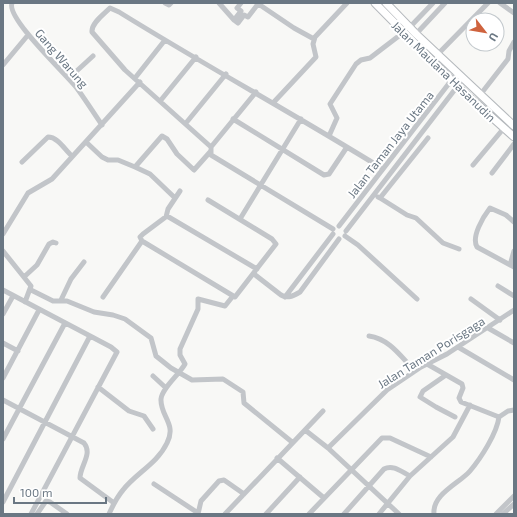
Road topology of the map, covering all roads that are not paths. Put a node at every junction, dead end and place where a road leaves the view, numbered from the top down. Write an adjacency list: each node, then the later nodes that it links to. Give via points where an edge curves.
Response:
1 (12, 3): 20 (street, Gang Warung, via 13,14)
2 (165, 3): 3 (street)
3 (171, 3)
4 (219, 3): 16 (street)
5 (240, 3): 16 (street, via 237,8 241,12)
6 (347, 3): 21 (street)
7 (375, 3): 18 (street, Jalan Maulana Hasanudin)
8 (386, 3): 18 (street, Jalan Maulana Hasanudin)
9 (433, 3): 15 (street)
10 (445, 3): 17 (street)
11 (488, 3): 24 (street)
12 (500, 3): 14 (street)
13 (258, 4): 16 (street, via 248,17 244,15 238,23); 21 (street)
14 (514, 13)
15 (422, 16): 17 (street); 18 (street)
16 (234, 20)
17 (427, 23): 19 (street)
18 (408, 29): 19 (street, Jalan Maulana Hasanudin); 33 (street, Jalan Maulana Hasanudin); 45 (street, via 370,58 356,64 330,104 337,118)
19 (417, 33): 24 (street, Jalan Maulana Hasanudin)
20 (28, 35): 27 (street); 30 (street, Gang Warung)
21 (314, 39): 38 (street, via 316,57)
22 (165, 40): 26 (street); 32 (street); 32 (street, via 111,8 91,28 125,70)
23 (514, 42): 36 (street, via 508,59)
24 (439, 53): 28 (street, Jalan Maulana Hasanudin)
25 (93, 56): 30 (street)
26 (196, 57): 29 (street); 37 (street)
27 (3, 65)
28 (457, 73): 31 (street, Jalan Maulana Hasanudin); 33 (street, Jalan Taman Jaya Utama)
29 (226, 74): 35 (street); 41 (street)
30 (68, 78): 42 (street, Gang Warung)
31 (463, 79): 34 (street, Jalan Taman Jaya Utama); 36 (street, Jalan Maulana Hasanudin)
32 (138, 80): 37 (street); 42 (street)
33 (452, 80): 34 (street, Jalan Maulana Hasanudin); 59 (street, Jalan Taman Jaya Utama)
34 (458, 86): 44 (street, Jalan Maulana Hasanudin); 49 (street, Jalan Taman Jaya Utama)
35 (256, 92): 38 (street); 39 (street)
36 (481, 94): 43 (street, Jalan Maulana Hasanudin)
37 (161, 100): 41 (street)
38 (273, 103): 40 (street)
39 (233, 119): 53 (street); 54 (street)
40 (301, 119): 45 (street); 54 (street)
41 (186, 123): 53 (street)
42 (102, 125): 48 (street)
43 (514, 126)
44 (504, 128): 46 (street, Jalan Maulana Hasanudin); 57 (street)
45 (329, 136): 51 (street)
46 (514, 137)
47 (428, 138): 52 (street)
48 (86, 142): 55 (street); 58 (street, via 102,158 118,160)
49 (415, 142): 52 (street); 61 (street, Jalan Taman Jaya Utama)
50 (514, 144): 60 (street)
51 (347, 147): 54 (street, via 327,175); 59 (street)
52 (421, 147): 62 (street)
53 (210, 149): 58 (street, via 194,170 162,136); 63 (street, via 215,159)
54 (282, 149): 63 (street)
55 (72, 156): 56 (street, via 61,144 48,137); 74 (street, via 52,178 28,193)
56 (22, 162)
57 (474, 165)
58 (135, 167): 66 (street, via 150,174)
59 (383, 169): 72 (street, Jalan Taman Jaya Utama)
60 (492, 173)
61 (388, 177): 62 (street); 65 (street, Jalan Taman Jaya Utama)
62 (394, 182): 67 (street)
63 (260, 186): 70 (street); 73 (street)
64 (180, 191): 66 (street)
65 (375, 194): 67 (street); 75 (street, Jalan Taman Jaya Utama)
66 (174, 198): 69 (street)
67 (380, 198): 79 (street, via 416,218 444,243)
68 (208, 200): 70 (street)
69 (166, 217): 77 (street, via 144,232 140,237); 84 (street, via 172,218)
70 (240, 219): 84 (street, via 276,244)
71 (514, 222): 83 (street, via 506,215 490,208 475,241 477,247)
72 (339, 226): 73 (street); 75 (street)
73 (333, 231): 76 (street); 93 (street)
74 (3, 234)
75 (346, 234): 76 (street); 95 (street)
76 (339, 239): 93 (street, via 300,292)
77 (142, 241): 90 (street); 92 (street)
78 (56, 243): 85 (street, via 49,244 37,265)
79 (459, 249)
80 (3, 251): 85 (street)
81 (514, 251): 83 (street)
82 (84, 262): 96 (street)
83 (512, 266)
84 (255, 272): 90 (street, via 235,297); 93 (street)
85 (24, 278): 88 (street, via 31,286)
86 (498, 286): 91 (street)
87 (3, 290): 89 (street)
88 (31, 290): 96 (street, via 53,301); 97 (street)
89 (13, 296): 97 (street); 100 (street)
90 (233, 296): 112 (street, via 225,306 198,299 198,309 181,345 180,355 185,364)
91 (514, 296)
92 (103, 297)
93 (285, 297)
94 (471, 298): 101 (street)
95 (417, 299)
96 (60, 300): 112 (street, via 125,319 150,338 156,356)
97 (25, 302): 98 (street)
98 (39, 310): 102 (street); 109 (street)
99 (514, 310): 101 (street, Jalan Taman Porisgaga)
100 (3, 314)
101 (500, 320): 103 (street, Jalan Taman Porisgaga)
102 (65, 323): 104 (street); 121 (street)
103 (488, 328): 107 (street); 108 (street, Jalan Taman Porisgaga)
104 (90, 336): 117 (street, via 115,349 116,354); 126 (street)
105 (369, 336): 111 (street, via 381,339 391,346)
106 (3, 343): 109 (street)
107 (514, 343)
108 (458, 347): 110 (street, Jalan Taman Porisgaga); 116 (street)
109 (18, 351): 115 (street)
110 (427, 364): 111 (street, Jalan Taman Porisgaga); 113 (street)
111 (415, 371): 132 (street, Jalan Taman Porisgaga, via 376,399)
112 (180, 374): 118 (street); 131 (street, via 199,381 223,379 240,389 243,392 244,403)
113 (446, 375): 120 (street, via 462,384 459,399); 124 (street, via 423,391 420,397)
114 (153, 376): 118 (street)
115 (3, 378)
116 (514, 380)
117 (98, 387): 127 (street, via 129,411 144,416); 129 (street)
118 (166, 388): 144 (street, via 161,400 170,428 167,444 154,462 124,488)
119 (3, 400): 121 (street)
120 (470, 405): 125 (street); 133 (street, via 457,431 447,444)
121 (19, 408): 126 (street); 130 (street)
122 (514, 410): 125 (street)
123 (322, 411): 128 (street)
124 (455, 417)
125 (498, 417): 158 (street, via 495,432 473,467 443,494 435,506)
126 (45, 422): 129 (street); 143 (street)
127 (153, 429)
128 (305, 430): 131 (street); 132 (street)
129 (71, 436): 144 (street, via 84,443 87,449 81,480); 147 (street)
130 (3, 439)
131 (292, 442): 134 (street)
132 (328, 448): 135 (street)
133 (431, 457): 135 (street, via 386,437 379,439); 136 (street)
134 (277, 458): 137 (street); 140 (street)
135 (351, 469): 139 (street); 142 (street)
136 (410, 476): 139 (street, via 390,467 384,469); 145 (street)
137 (300, 477): 142 (street); 153 (street)
138 (154, 484): 151 (street)
139 (370, 486): 145 (street); 155 (street)
140 (244, 494): 151 (street, via 224,480 219,481 201,501); 152 (street)
141 (514, 496): 159 (street)
142 (324, 498): 154 (street)
143 (3, 502)
144 (114, 503): 150 (street)
145 (388, 504): 156 (street); 157 (street)
146 (514, 504): 160 (street)
147 (31, 514)
148 (37, 514): 149 (street, via 46,501)
149 (67, 514)
150 (109, 514)
151 (198, 514)
152 (225, 514)
153 (266, 514)
154 (309, 514)
155 (344, 514)
156 (379, 514)
157 (399, 514)
158 (434, 514)
159 (496, 514)
160 (503, 514)

